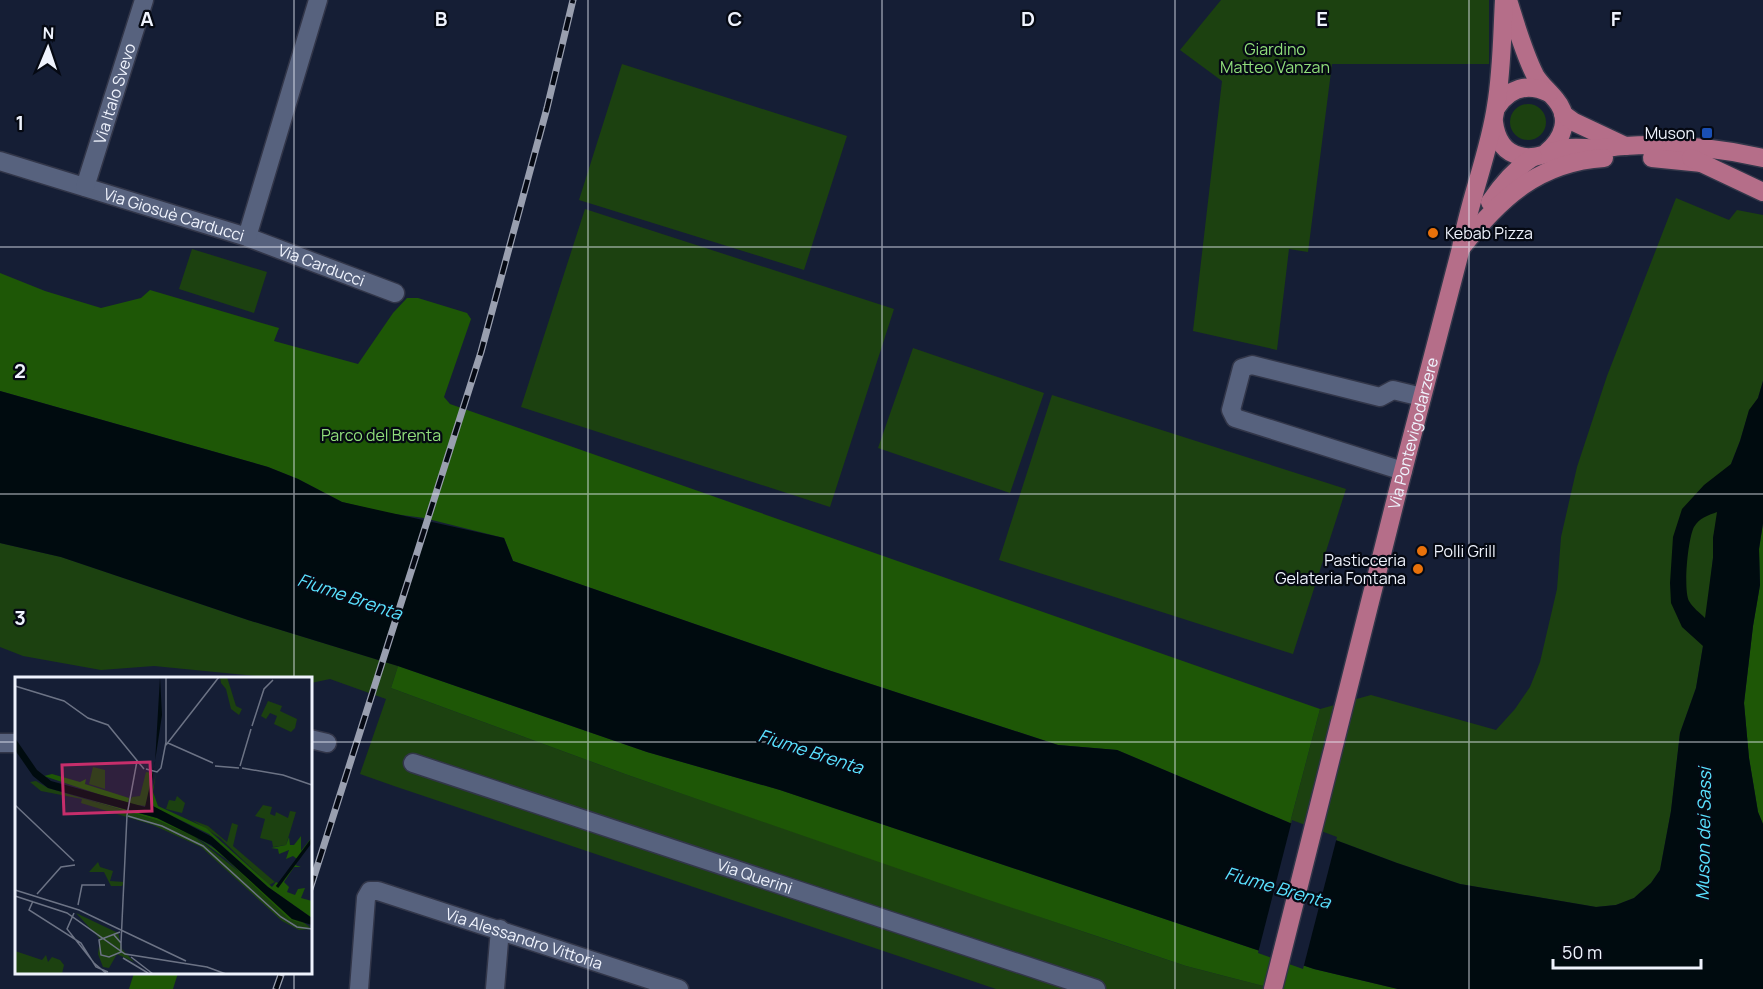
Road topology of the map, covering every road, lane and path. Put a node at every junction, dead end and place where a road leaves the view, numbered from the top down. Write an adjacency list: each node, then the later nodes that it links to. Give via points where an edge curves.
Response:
1 (144, 0): 13 (street, Via Italo Svevo)
2 (318, 0): 16 (street, Via Giosuè Carducci)
3 (1506, 0): 4 (main road, Via Pontevigodarzere, via 1536,76); 5 (main road, Via Pontevigodarzere)
4 (1549, 93): 5 (main road, via 1519,88 1510,92); 6 (main road, Via Pontevigodarzere)
5 (1495, 114): 9 (main road, Via Pontevigodarzere, via 1495,132 1509,152); 17 (main road, Via Pontevigodarzere)
6 (1563, 114): 7 (main road, Via Pontevigodarzere); 9 (main road, via 1562,136)
7 (1625, 146): 8 (main road, Via Pontevigodarzere); 9 (main road, Via Pontevigodarzere, via 1568,148)
8 (1665, 147): 10 (main road, Via Pontevigodarzere, via 1698,147); 12 (main road, Via Pontevigodarzere)
9 (1540, 155): 15 (main road, via 1519,167 1500,187)
10 (1763, 158)
11 (0, 161): 13 (street, Via Giosuè Carducci)
12 (1701, 163): 14 (main road, Via Pontevigodarzere); 15 (main road, via 1658,157 1584,160 1528,181)
13 (85, 187): 16 (street, Via Giosuè Carducci)
14 (1763, 192)
15 (1481, 223): 17 (main road)
16 (247, 237): 18 (street, Via Carducci)
17 (1461, 248): 19 (main road, Via Pontevigodarzere)
18 (395, 293)
19 (1422, 397): 20 (main road, Via Pontevigodarzere); 20 (street, via 1393,390 1380,397 1252,365 1242,368 1231,411 1235,418)
20 (1403, 471): 28 (main road, Via Pontevigodarzere)
21 (413, 763): 27 (street, Via Querini)
22 (500, 929): 23 (street, Via Alessandro Vittoria); 24 (street, Via Alessandro Vittoria, via 370,891 366,898); 25 (street)
23 (632, 981): 26 (street, Via Alessandro Vittoria)
24 (359, 989)
25 (495, 989)
26 (679, 989)
27 (1096, 989)
28 (1273, 989)

